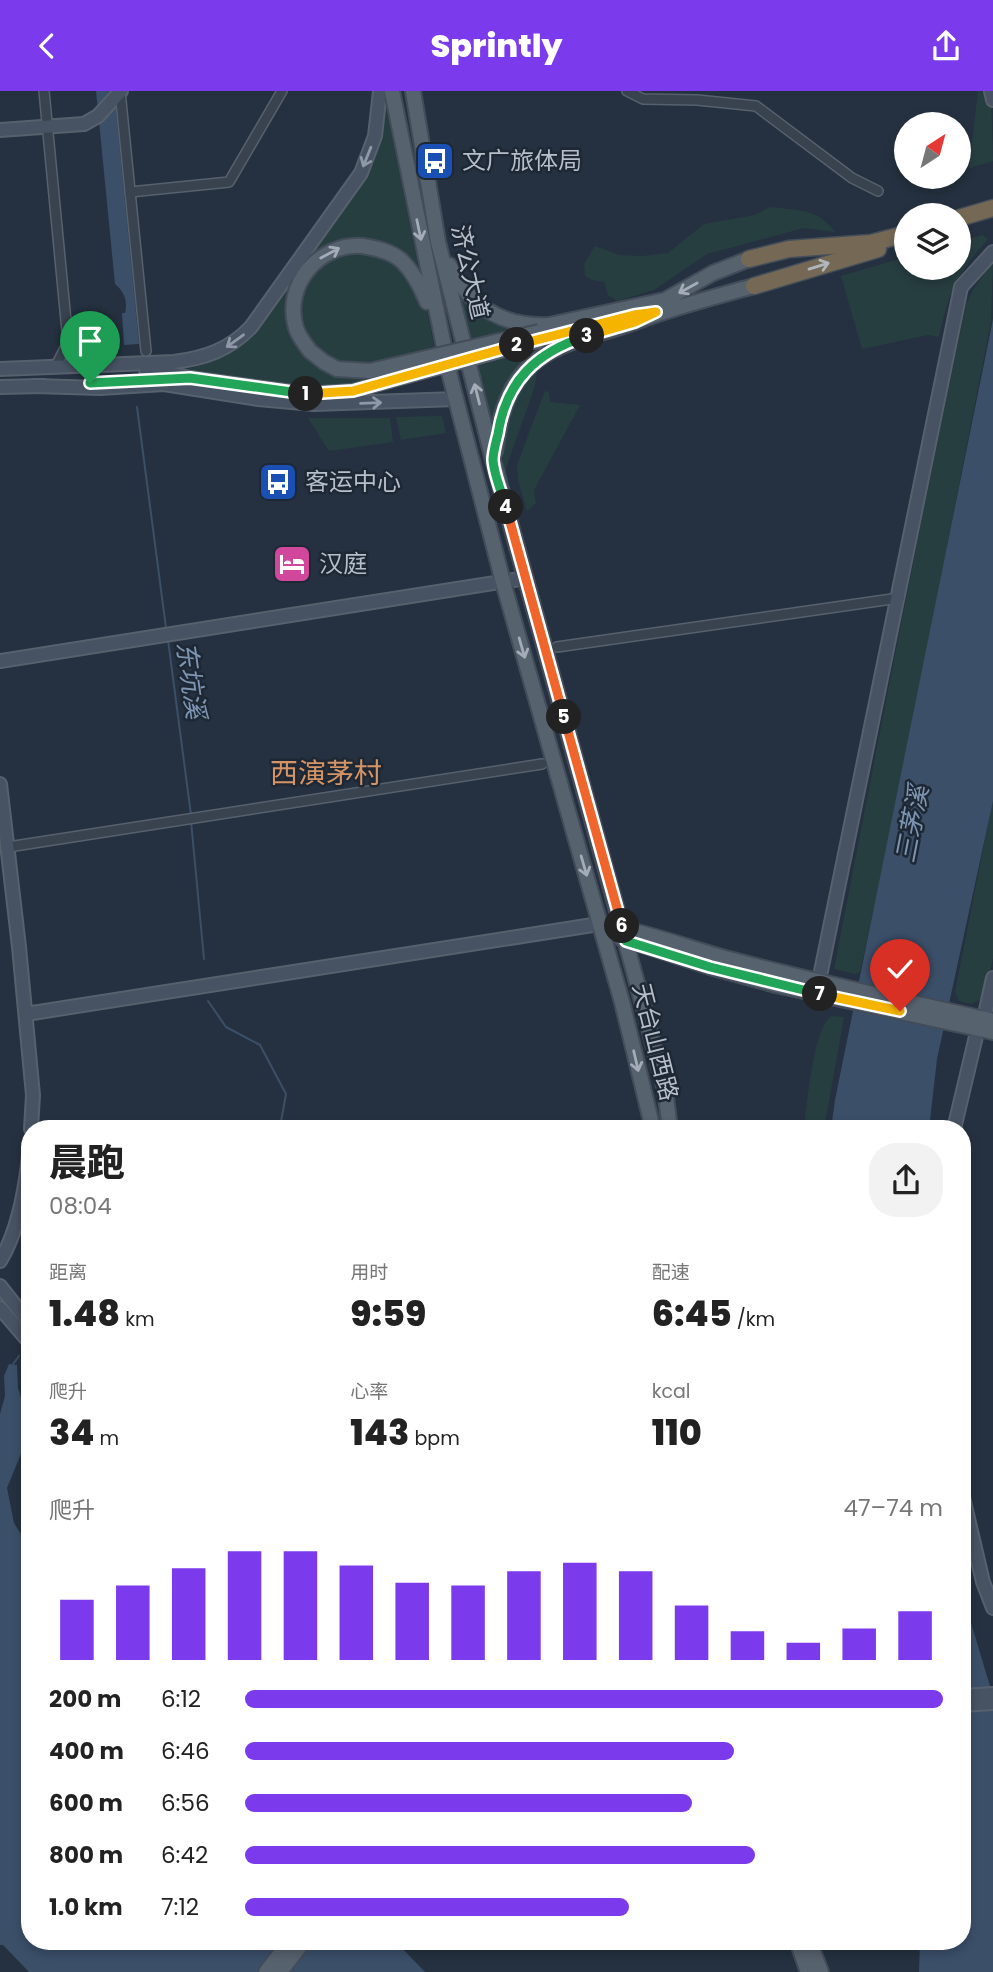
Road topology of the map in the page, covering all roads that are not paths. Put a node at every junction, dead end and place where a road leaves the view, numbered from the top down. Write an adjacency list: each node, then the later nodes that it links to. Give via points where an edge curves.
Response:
1 (44, 91): 11 (street)
2 (282, 91): 16 (street, via 229,182)
3 (380, 91): 29 (street, one-way to 29, via 375,136 361,173 236,342 198,359)
4 (392, 91): 14 (main road, 济公大道)
5 (413, 91): 13 (main road, 济公大道)
6 (627, 91): 9 (street, via 643,99)
7 (991, 91): 10 (street)
8 (120, 92): 11 (street, via 84,124); 16 (street)
9 (697, 95): 15 (street, via 756,106 852,178)
10 (993, 100)
11 (46, 127): 12 (street); 29 (street, via 68,342)
12 (0, 129)
13 (420, 137): 14 (main road); 21 (main road, 济公大道)
14 (400, 140): 26 (main road, 济公大道, one-way to 26)
15 (878, 191)
16 (130, 192): 28 (street)
17 (993, 211): 18 (highway)
18 (971, 217)
19 (894, 240): 23 (highway, via 809,246)
20 (894, 241): 24 (highway, one-way to 20)
21 (438, 242): 27 (main road, via 470,297 489,313); 35 (main road, 济公大道, one-way to 21)
22 (993, 252): 38 (street, via 961,287)
23 (750, 259): 25 (main road, one-way to 25, via 713,273)
24 (754, 286): 25 (main road)
25 (655, 308): 27 (main road); 27 (main road); 35 (main road, via 635,322 576,340 522,374 500,420)
26 (439, 327): 27 (main road, one-way to 26, bridge, via 370,372 337,369 302,340 295,300 307,269 328,252 348,245 379,248 401,260 418,280); 34 (main road, 济公大道)
27 (534, 331): 31 (street, bridge, via 353,391 307,394)
28 (146, 351)
29 (55, 368): 30 (street); 31 (street, via 156,370)
30 (0, 369)
31 (190, 378): 32 (street)
32 (35, 386): 33 (street); 34 (street, one-way to 34, via 164,384 314,404)
33 (0, 387)
34 (456, 399): 37 (main road, 天台山西路)
35 (493, 460): 36 (main road, 天台山西路)
36 (526, 578): 37 (street); 45 (main road, 天台山西路)
37 (503, 582): 40 (street); 44 (main road, 天台山西路, one-way to 44)
38 (899, 598): 39 (street); 47 (street)
39 (557, 647)
40 (0, 661)
41 (542, 764): 43 (street)
42 (0, 784): 43 (street)
43 (8, 848): 49 (street)
44 (599, 924): 45 (main road); 49 (street); 52 (main road, 天台山西路, one-way to 52)
45 (624, 934): 47 (main road, via 662,937 730,960); 48 (main road, via 710,967 776,985); 51 (main road, 天台山西路)
46 (993, 978): 50 (street)
47 (819, 981): 48 (main road)
48 (845, 994): 50 (main road)
49 (26, 1014): 53 (street)
50 (987, 1025): 56 (street)
51 (663, 1081): 52 (main road); 55 (main road, 天台山西路)
52 (642, 1085): 54 (main road, 天台山西路)
53 (32, 1120)
54 (651, 1120)
55 (669, 1120)
56 (957, 1120)
57 (21, 1198): 58 (street)
58 (0, 1261)
59 (0, 1286): 61 (street)
60 (0, 1308): 62 (street)
61 (21, 1313)
62 (21, 1332)
63 (971, 1532): 64 (street)
64 (993, 1608)
65 (993, 1694): 66 (street)
66 (971, 1695)
67 (993, 1703): 68 (street)
68 (971, 1704)
69 (283, 1950): 73 (main road)
70 (297, 1950): 74 (main road)
71 (800, 1950): 75 (main road)
72 (812, 1950): 76 (main road)
73 (266, 1972)
74 (279, 1972)
75 (808, 1972)
76 (821, 1972)

